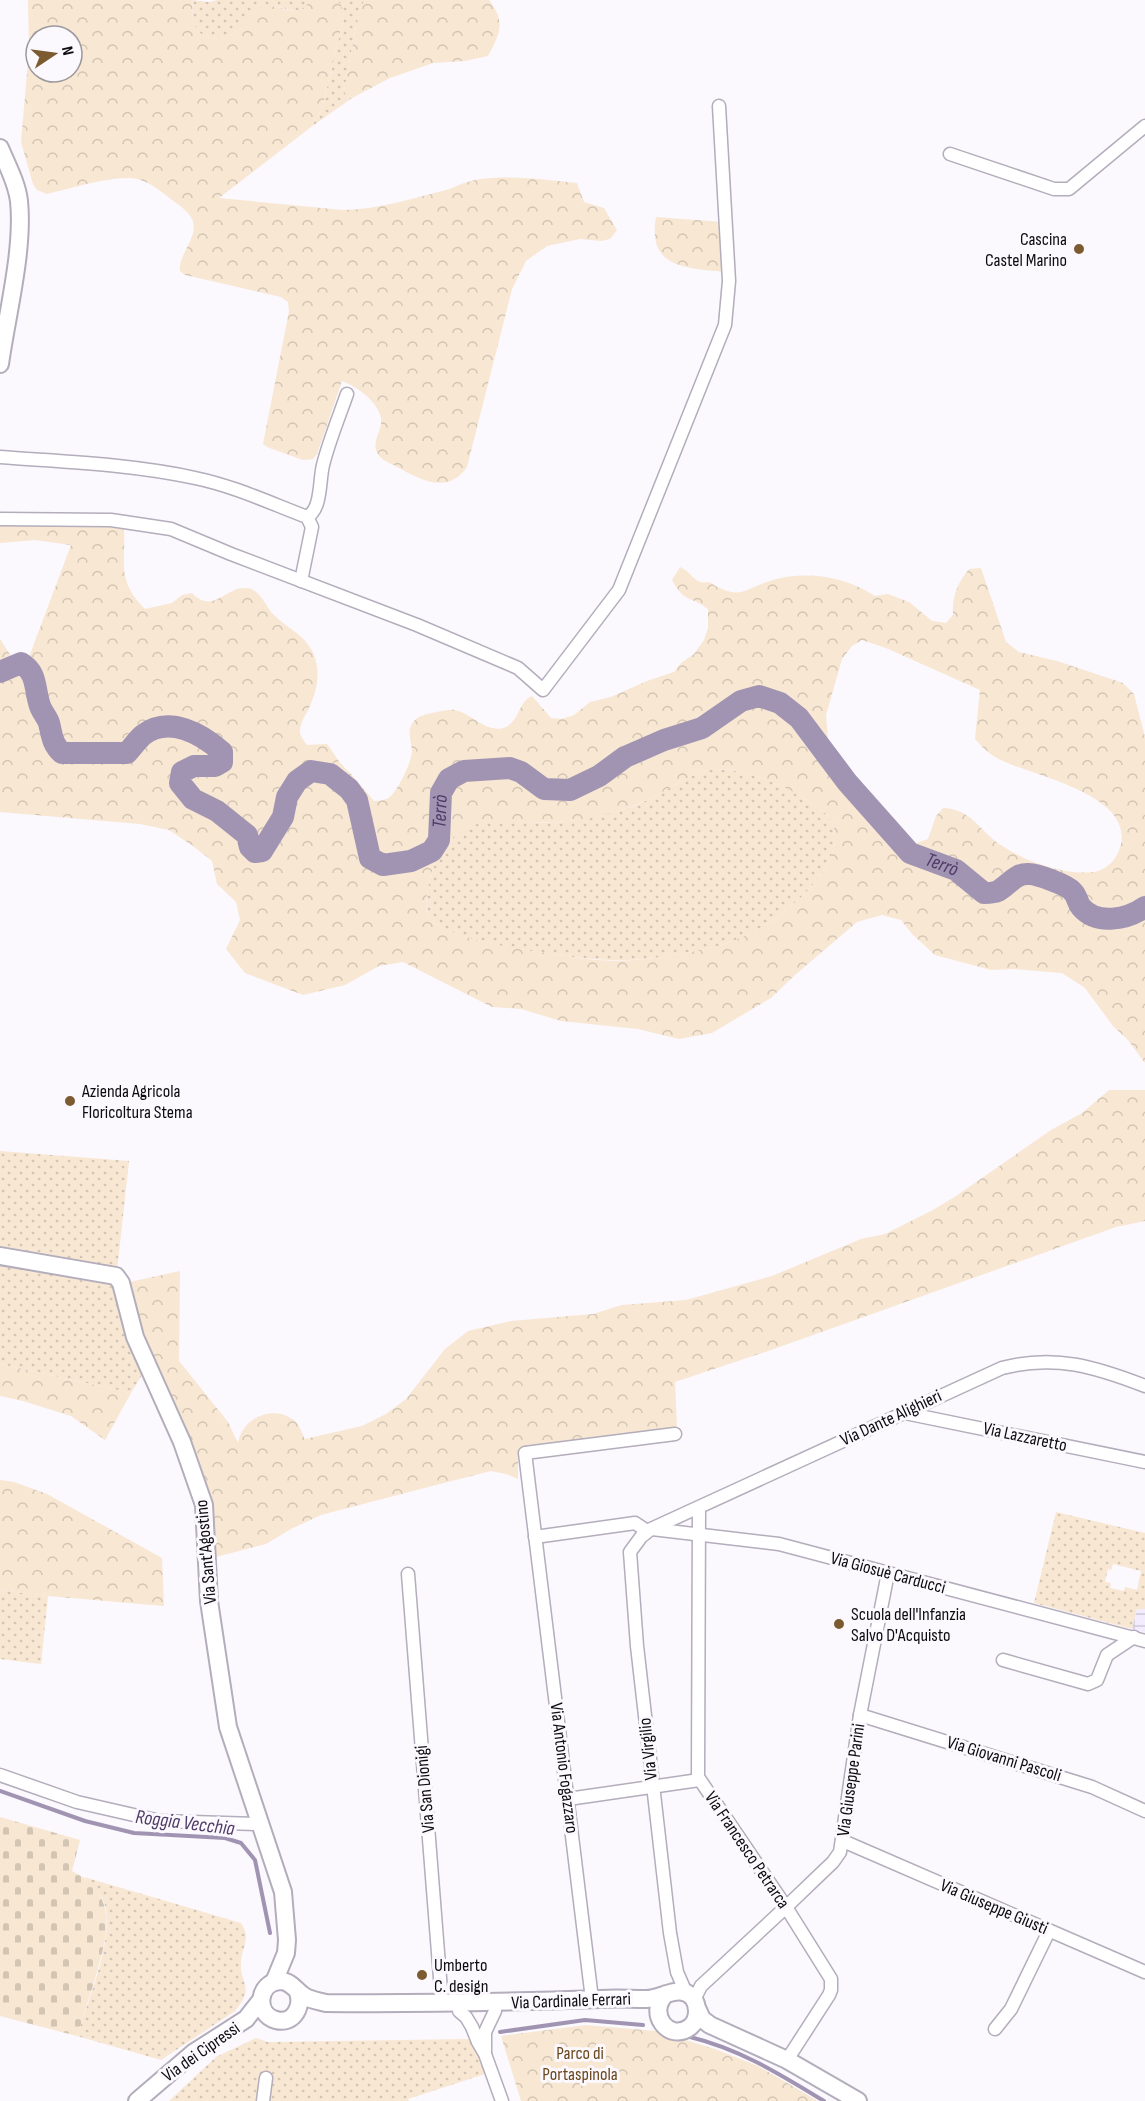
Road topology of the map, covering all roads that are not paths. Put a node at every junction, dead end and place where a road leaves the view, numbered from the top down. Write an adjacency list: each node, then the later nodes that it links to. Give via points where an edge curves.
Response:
1 (719, 106): 10 (street, via 729,281 725,325 619,590 543,690 518,668)
2 (1145, 126): 4 (street, via 1069,189 1054,189)
3 (0, 148): 5 (main road, via 19,201 19,246)
4 (950, 154)
5 (0, 364)
6 (347, 394): 8 (street, via 323,465 316,506)
7 (0, 457): 8 (street, via 131,467 196,478 241,491)
8 (307, 518): 10 (street, via 312,527)
9 (0, 519): 10 (street, via 111,520 171,529)
10 (301, 581)
11 (0, 1256): 30 (main road, Via Sant'Agostino, via 109,1274 121,1283 135,1337 203,1498 209,1601 219,1677 231,1739)
12 (1145, 1386): 13 (street, Via Dante Alighieri, via 1071,1363 1022,1362)
13 (904, 1413): 15 (street, Via Lazzaretto); 16 (street, Via Dante Alighieri)
14 (675, 1434): 19 (street, Via Antonio Fogazzaro, via 525,1453)
15 (1145, 1462)
16 (699, 1509): 17 (street, Via Dante Alighieri); 18 (street, Via Francesco Petrarca)
17 (649, 1530): 18 (street, Via Giosuè Carducci); 19 (street, via 635,1523); 27 (street, Via Virgilio, via 630,1552)
18 (699, 1533): 20 (street, Via Giosuè Carducci, via 779,1544); 26 (street, Via Francesco Petrarca)
19 (535, 1537): 28 (street, Via Antonio Fogazzaro)
20 (888, 1573): 22 (street, Via Giosuè Carducci); 24 (street, Via Giuseppe Parini)
21 (408, 1574): 41 (street, Via San Dionigi)
22 (1139, 1639): 23 (street, via 1107,1655 1097,1680 1088,1684)
23 (1003, 1660)
24 (860, 1715): 29 (street, Via Giovanni Pascoli, via 1092,1787); 31 (street, Via Giuseppe Parini)
25 (0, 1775): 30 (street, via 77,1802 159,1821)
26 (699, 1780): 27 (street); 32 (street, Via Francesco Petrarca)
27 (652, 1787): 28 (street); 38 (street, Via Virgilio, via 670,1934)
28 (568, 1799): 39 (street, Via Antonio Fogazzaro)
29 (1145, 1812)
30 (260, 1824): 34 (main road, Via Sant'Agostino, via 283,1892)
31 (843, 1841): 32 (street, Via Giuseppe Parini, via 833,1862); 33 (street, Via Giuseppe Giusti)
32 (786, 1907): 38 (street, Via Giuseppe Parini, via 697,1991); 51 (street, Via Francesco Petrarca, via 829,1974 832,1985)
33 (1049, 1931): 35 (street, Via Giuseppe Giusti); 49 (street, via 1011,2009)
34 (286, 1953): 36 (main road); 37 (main road)
35 (1145, 1972)
36 (274, 1982): 37 (main road, via 286,1982); 40 (main road, via 265,1988)
37 (295, 1988): 41 (main road, Via Cardinale Ferrari, via 307,1998 326,2003); 45 (main road, via 300,2003)
38 (683, 1998): 39 (main road, Via Cardinale Ferrari); 44 (main road, via 659,2004); 47 (main road); 48 (main road, via 696,2019)
39 (592, 1999): 41 (main road, Via Cardinale Ferrari)
40 (261, 2000): 46 (main road, via 266,2014); 53 (main road, Via dei Cipressi, via 246,2019 193,2053)
41 (442, 2003)
42 (459, 2011): 43 (main road, Via Cardinale Ferrari); 45 (main road, Via Cardinale Ferrari, via 332,2011); 50 (street, via 469,2020)
43 (495, 2011): 44 (main road, Via Cardinale Ferrari, via 633,2004); 50 (street, via 485,2032)
44 (658, 2014): 48 (main road, via 667,2028)
45 (295, 2015): 46 (main road, via 288,2020)
46 (274, 2020): 54 (main road, Via dei Cipressi, via 235,2033 185,2066)
47 (710, 2025): 48 (main road); 51 (main road)
48 (689, 2028)
49 (994, 2029)
50 (485, 2054): 56 (street)
51 (787, 2060): 57 (main road)
52 (266, 2078): 55 (street)
53 (137, 2101)
54 (146, 2101)
55 (263, 2101)
56 (502, 2101)
57 (858, 2101)

